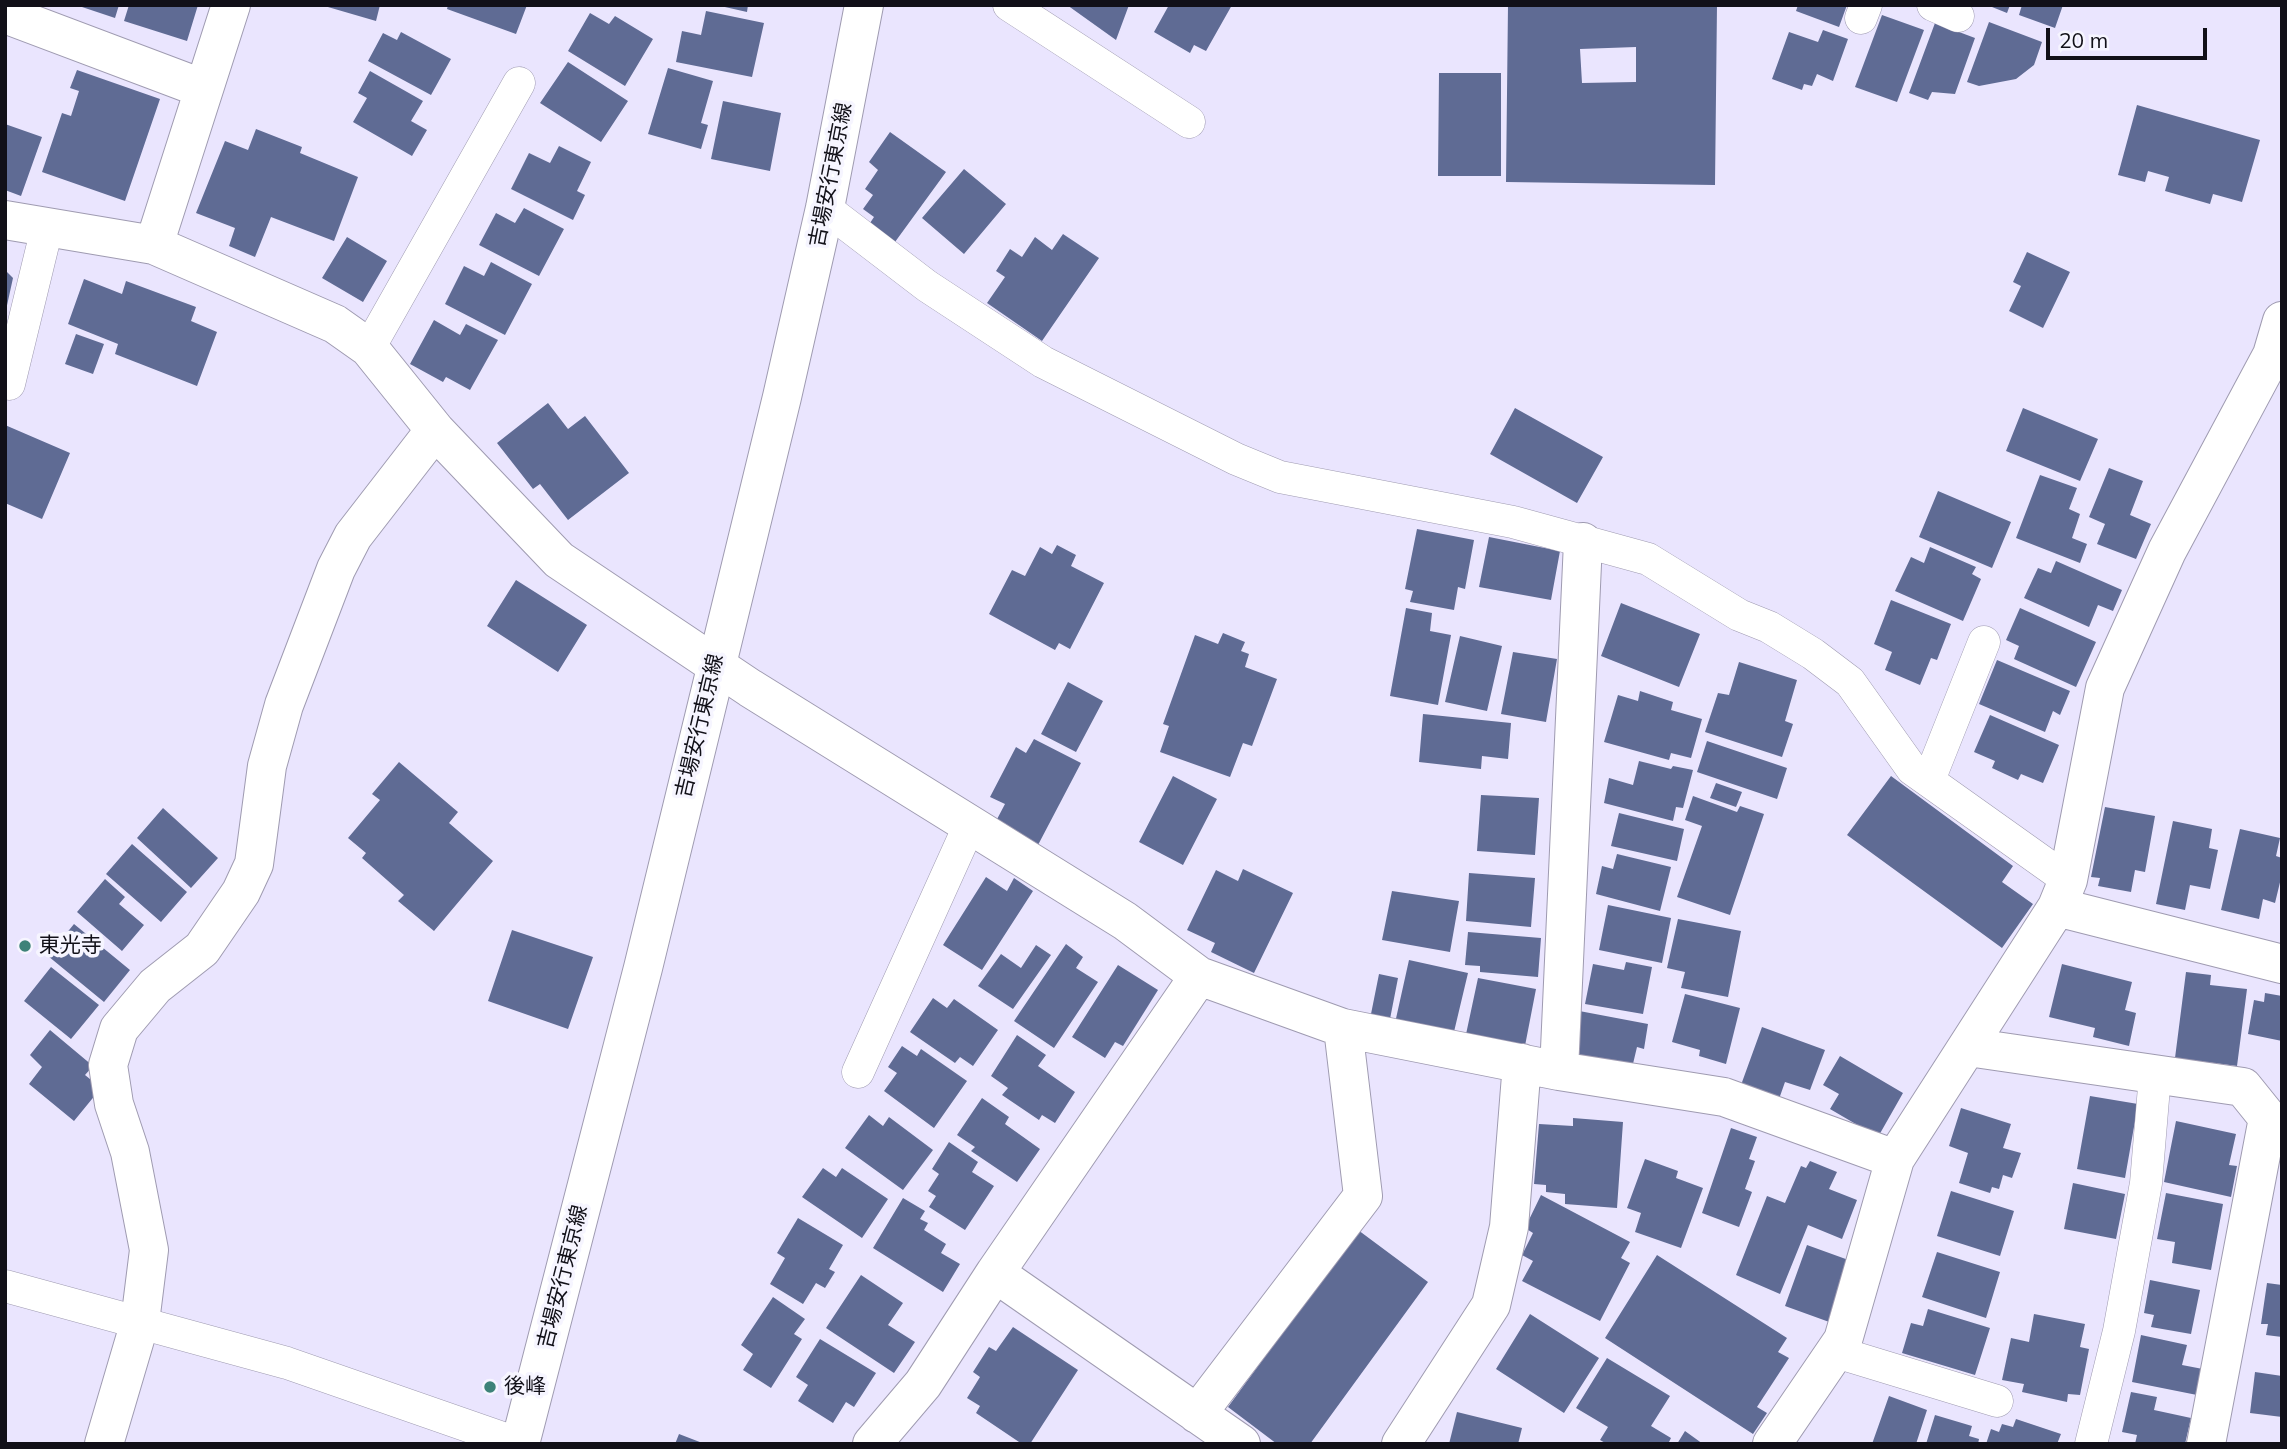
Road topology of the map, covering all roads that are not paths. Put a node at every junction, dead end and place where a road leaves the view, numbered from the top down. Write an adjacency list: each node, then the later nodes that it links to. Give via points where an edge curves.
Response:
1 (230, 5): 6 (street)
2 (864, 5): 8 (street, 吉場安行東京線)
3 (1009, 5): 7 (lane)
4 (5, 14): 6 (street)
5 (519, 83): 13 (lane)
6 (204, 89): 11 (street)
7 (1189, 122)
8 (825, 208): 16 (lane, via 927,286 1043,362 1236,459 1280,477 1513,522); 18 (street, 吉場安行東京線)
9 (5, 220): 10 (street)
10 (47, 228): 11 (street); 14 (lane)
11 (154, 245): 13 (street, via 335,324)
12 (2282, 321): 21 (street, via 2272,355 2167,551 2105,688)
13 (369, 348): 15 (street)
14 (9, 384)
15 (435, 429): 18 (street, via 559,560); 33 (street, via 353,536 336,569 284,705 267,766 254,864 241,891 202,949 155,986 119,1029 108,1065 149,1250)
16 (1583, 542): 19 (lane, via 1648,559 1813,654 1850,682 1912,769); 28 (street)
17 (1984, 642): 19 (lane)
18 (715, 665): 20 (street); 38 (street, 吉場安行東京線, via 643,968)
19 (1929, 780): 21 (lane)
20 (970, 824): 23 (street, via 1125,921); 27 (lane)
21 (2063, 894): 22 (street); 25 (street)
22 (2282, 964)
23 (1199, 976): 24 (street); 31 (street)
24 (1343, 1028): 26 (street); 36 (street, via 1363,1196)
25 (1968, 1047): 29 (street); 30 (street)
26 (1522, 1063): 28 (street); 41 (street, via 1508,1227 1491,1305)
27 (858, 1072)
28 (1559, 1072): 30 (street, via 1724,1097)
29 (2155, 1075): 43 (lane, via 2146,1183 2119,1331); 44 (street, via 2243,1087 2268,1118)
30 (1895, 1159): 34 (street)
31 (995, 1273): 36 (street); 39 (street, via 923,1384)
32 (5, 1286): 33 (lane)
33 (140, 1322): 37 (street); 38 (lane, via 287,1363)
34 (1836, 1352): 35 (lane); 42 (street)
35 (1997, 1401)
36 (1197, 1414): 40 (street)
37 (104, 1444)
38 (520, 1444)
39 (872, 1444)
40 (1241, 1444)
41 (1401, 1444)
42 (1772, 1444)
43 (2091, 1444)
44 (2206, 1444)

